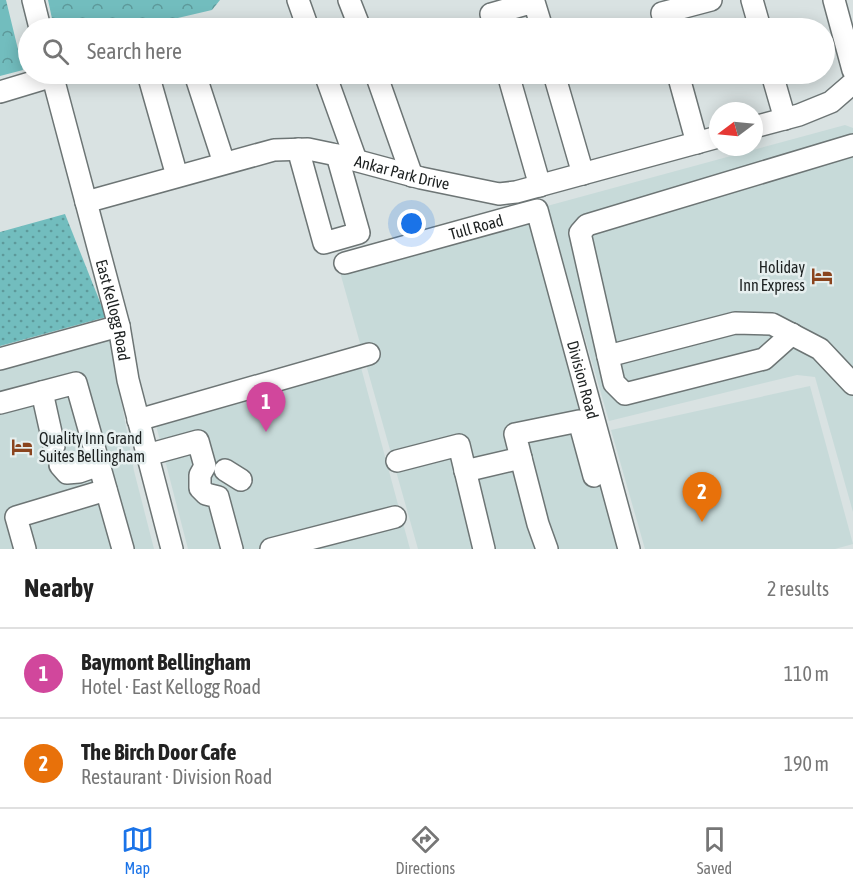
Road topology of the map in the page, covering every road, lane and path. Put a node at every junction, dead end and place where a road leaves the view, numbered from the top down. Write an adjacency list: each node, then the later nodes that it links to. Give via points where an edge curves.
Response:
1 (33, 0): 7 (street)
2 (298, 0): 8 (street)
3 (349, 0): 9 (street)
4 (711, 0): 12 (street, via 662,13)
5 (752, 0): 13 (street)
6 (834, 0): 14 (street)
7 (38, 18)
8 (304, 18)
9 (356, 18)
10 (493, 18): 11 (street, via 492,14 534,2)
11 (539, 18)
12 (663, 18)
13 (757, 18)
14 (853, 70)
15 (853, 83): 27 (street, via 831,102)
16 (25, 84): 26 (street)
17 (55, 84): 39 (street, East Kellogg Road)
18 (151, 84): 36 (street)
19 (198, 84): 34 (street)
20 (328, 84): 33 (street)
21 (380, 84): 37 (street)
22 (511, 84): 38 (street)
23 (557, 84): 35 (street)
24 (681, 84): 30 (street)
25 (775, 84): 27 (street)
26 (0, 92)
27 (785, 119): 28 (street)
28 (763, 125)
29 (709, 140): 30 (street, Ankar Park Drive)
30 (697, 143): 35 (street, Ankar Park Drive)
31 (853, 146): 45 (street, via 587,225 580,233)
32 (298, 150): 33 (street, Ankar Park Drive); 33 (street, via 324,243 359,233); 34 (street, Ankar Park Drive, via 274,150)
33 (347, 158): 37 (street, Ankar Park Drive)
34 (225, 163): 36 (street, Ankar Park Drive)
35 (583, 174): 38 (street, Ankar Park Drive)
36 (177, 176): 39 (street, Ankar Park Drive)
37 (412, 176): 38 (street, Ankar Park Drive, via 499,194)
38 (540, 186)
39 (86, 202): 42 (street, East Kellogg Road)
40 (537, 210): 41 (street, Tull Road); 59 (street, Division Road)
41 (345, 263)
42 (119, 326): 46 (street); 50 (street, East Kellogg Road)
43 (792, 334): 45 (street, via 772,324 735,323); 45 (street, via 764,359 625,394 614,383); 47 (street, via 820,349)
44 (369, 354): 50 (street)
45 (608, 356)
46 (0, 359)
47 (851, 378)
48 (42, 392): 49 (street); 54 (street, via 57,455 67,473); 54 (street, via 76,383)
49 (0, 403)
50 (138, 420): 51 (street, East Kellogg Road)
51 (147, 455): 63 (street, East Kellogg Road); 64 (street, via 198,441 221,468 205,466 200,474 200,488 218,497)
52 (521, 458): 55 (street); 59 (street, via 515,434 579,421 609,525); 67 (street)
53 (396, 461): 55 (street, via 459,445)
54 (99, 465): 56 (street)
55 (465, 471): 66 (street)
56 (106, 490): 57 (street); 62 (street)
57 (8, 517): 61 (street)
58 (395, 517): 60 (street)
59 (621, 522): 68 (street, Division Road)
60 (325, 542): 65 (street)
61 (25, 549)
62 (123, 549)
63 (172, 549)
64 (232, 549)
65 (271, 549)
66 (483, 549)
67 (547, 549)
68 (629, 549)

